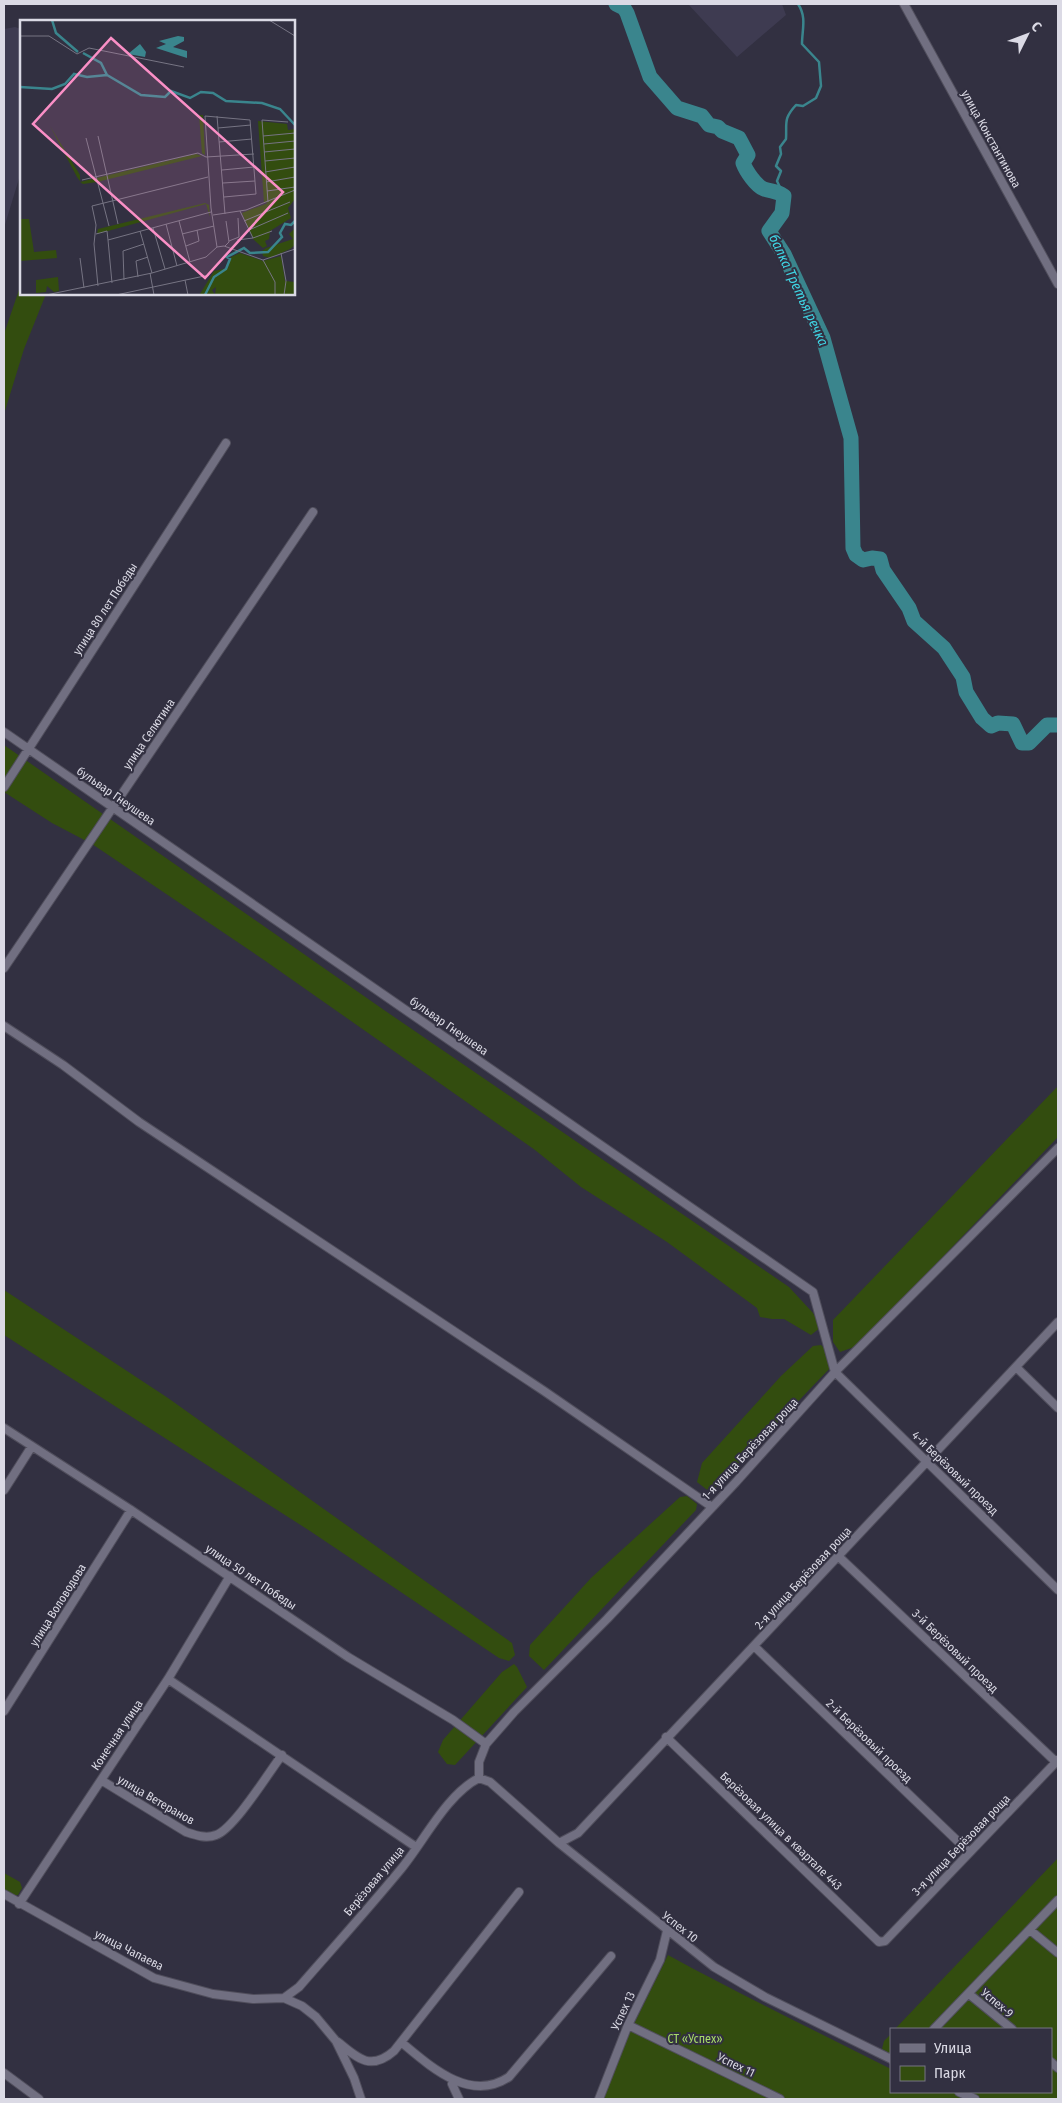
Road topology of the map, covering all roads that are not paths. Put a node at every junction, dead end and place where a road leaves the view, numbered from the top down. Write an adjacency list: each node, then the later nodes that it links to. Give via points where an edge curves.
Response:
1 (904, 4): 2 (street, улица Константинова)
2 (1058, 284)
3 (226, 443): 6 (street, улица 80 лет Победы)
4 (313, 512): 8 (street, улица Селютина)
5 (4, 732): 6 (street, бульвар Гнеушева)
6 (28, 749): 7 (street, улица 80 лет Победы); 8 (street, бульвар Гнеушева)
7 (4, 786)
8 (113, 807): 9 (street, улица Селютина); 14 (street, бульвар Гнеушева, via 813,1292)
9 (4, 968)
10 (4, 1026): 20 (street, via 139,1122 544,1391)
11 (1058, 1148): 14 (street, 1-я улица Берёзовая роща)
12 (1058, 1322): 13 (street, 2-я улица Берёзовая роща)
13 (1016, 1367): 15 (street); 18 (street, 2-я улица Берёзовая роща)
14 (835, 1372): 18 (street, 4-й Берёзовый проезд); 20 (street, 1-я улица Берёзовая роща)
15 (1058, 1408)
16 (4, 1428): 17 (street, улица 50 лет Победы)
17 (32, 1446): 19 (street); 21 (street, улица 50 лет Победы)
18 (928, 1462): 22 (street, 2-я улица Берёзовая роща); 24 (street, 4-й Берёзовый проезд)
19 (4, 1490)
20 (712, 1507): 29 (street, 1-я улица Берёзовая роща)
21 (131, 1510): 23 (street, улица 50 лет Победы); 27 (street, улица Воловодова)
22 (838, 1556): 25 (street, 2-я улица Берёзовая роща); 31 (street, 3-й Берёзовый проезд)
23 (230, 1576): 26 (street, Конечная улица); 29 (street, улица 50 лет Победы, via 348,1657 453,1720)
24 (1058, 1590)
25 (754, 1646): 28 (street, 2-я улица Берёзовая роща); 36 (street, 2-й Берёзовый проезд)
26 (168, 1679): 30 (street); 33 (street, Конечная улица)
27 (4, 1712)
28 (666, 1737): 34 (street, 2-я улица Берёзовая роща, via 578,1833); 43 (street, Берёзовая улица в квартале 443)
29 (486, 1744): 32 (street, 1-я улица Берёзовая роща, via 479,1762)
30 (282, 1755): 33 (street, улица Ветеранов, via 230,1826 216,1835 200,1836 186,1832); 35 (street)
31 (1057, 1761): 36 (street, 3-я улица Берёзовая роща)
32 (479, 1778): 34 (street, Успех 10, via 490,1782); 35 (street, Берёзовая улица, via 468,1783)
33 (101, 1780): 40 (street, Конечная улица)
34 (559, 1843): 42 (street, Успех 10)
35 (416, 1847): 47 (street, Берёзовая улица, via 402,1868 299,1987)
36 (969, 1852): 43 (street, 3-я улица Берёзовая роща, via 885,1941)
37 (519, 1892): 52 (street)
38 (4, 1894): 40 (street, улица Чапаева)
39 (1058, 1900): 41 (street)
40 (19, 1904): 47 (street, улица Чапаева, via 154,1978 213,1994 253,1999)
41 (1030, 1930): 44 (street); 46 (street)
42 (667, 1931): 48 (street, Успех 13, via 660,1960); 53 (street, Успех 10, via 714,1967)
43 (879, 1942)
44 (1058, 1953)
45 (611, 1956): 55 (street, via 502,2083 482,2089)
46 (969, 1994): 49 (street); 50 (street, Успех-9)
47 (284, 1998): 51 (street, via 316,2017)
48 (628, 2026): 60 (street, Успех 13); 61 (street, Успех 11)
49 (935, 2028)
50 (1011, 2028)
51 (336, 2041): 52 (street, via 363,2061 375,2062 386,2058); 58 (street)
52 (401, 2042): 55 (street)
53 (890, 2058)
54 (4, 2073): 57 (street)
55 (452, 2084): 59 (street)
56 (961, 2093): 62 (street)
57 (39, 2099)
58 (361, 2099)
59 (459, 2099)
60 (599, 2099)
61 (780, 2099)
62 (975, 2099)

